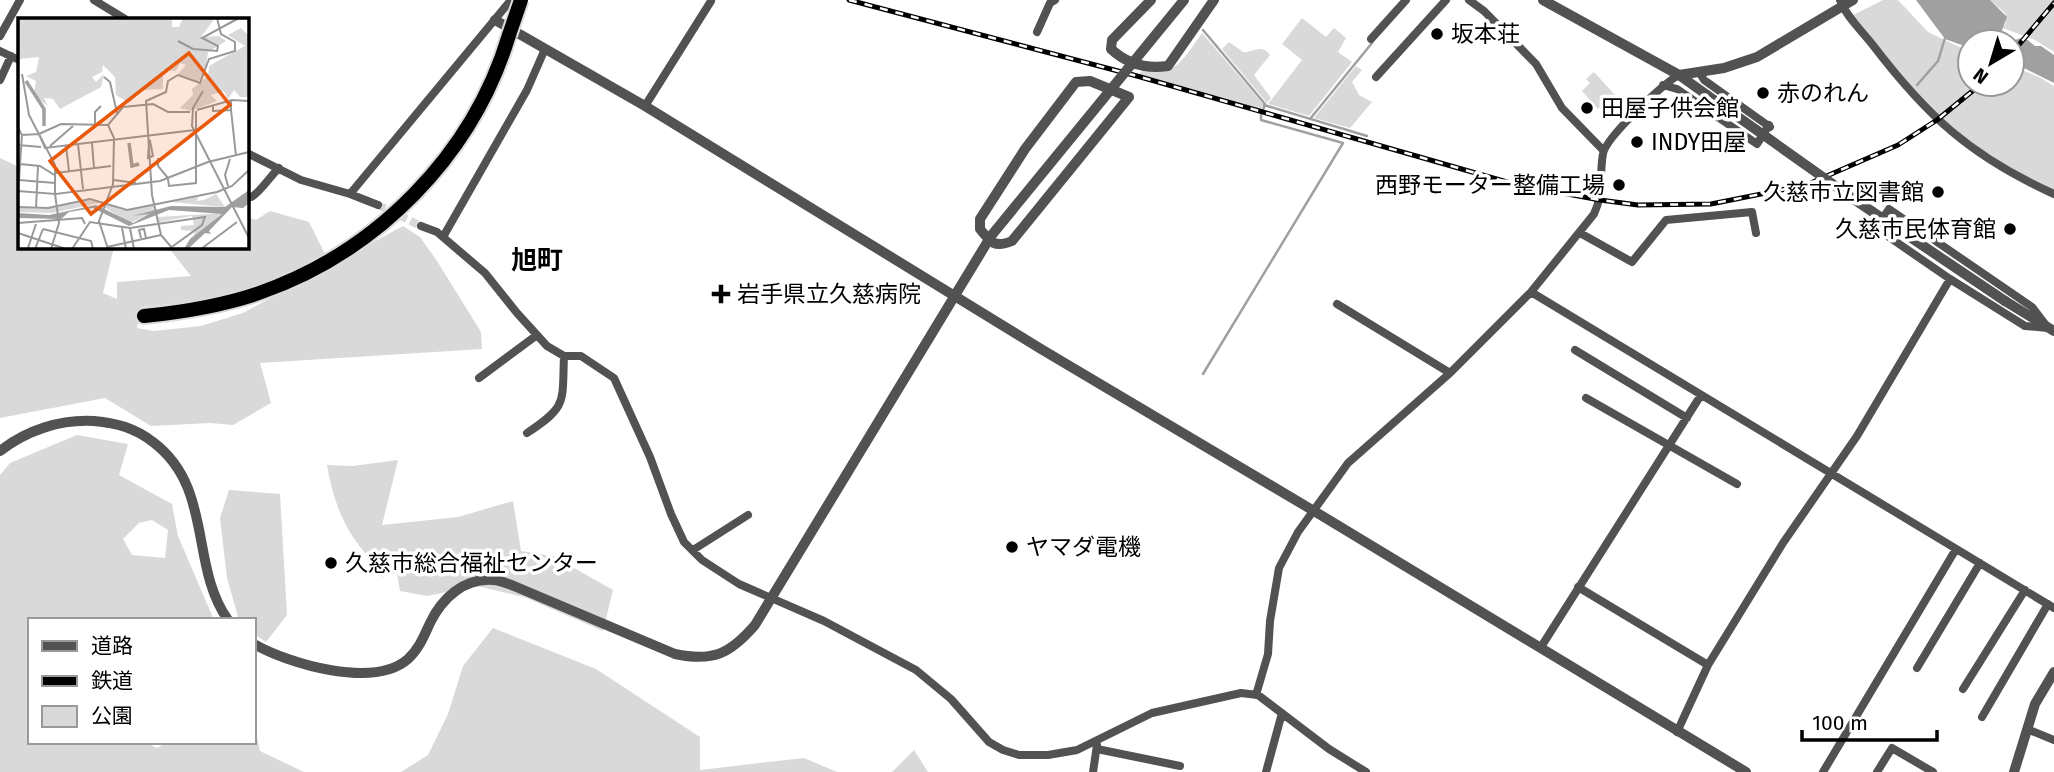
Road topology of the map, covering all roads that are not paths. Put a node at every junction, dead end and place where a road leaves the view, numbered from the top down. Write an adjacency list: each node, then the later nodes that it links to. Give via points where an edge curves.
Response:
1 (20, 0): 18 (street)
2 (94, 0): 15 (street)
3 (516, 0): 16 (street); 45 (highway, bridge, via 488,94 465,134 383,223 321,267 292,281 222,304)
4 (1055, 0): 17 (street)
5 (1151, 0): 7 (street, via 1112,40 1111,49 1121,58 1155,68 1168,66)
6 (1184, 0): 40 (street, bridge)
7 (1214, 0)
8 (1406, 0): 19 (street)
9 (1446, 0): 25 (street)
10 (1469, 0): 29 (street, via 1536,64 1562,108)
11 (1543, 0): 24 (street)
12 (1853, 0): 14 (street)
13 (710, 1): 28 (street)
14 (1841, 3): 23 (street, via 1757,57); 33 (street, via 1903,85 1937,120 1979,154)
15 (123, 18)
16 (495, 20): 20 (street); 32 (street)
17 (1038, 32)
18 (0, 36)
19 (1371, 39)
20 (545, 49): 28 (street); 39 (street, via 527,90)
21 (0, 51): 22 (street)
22 (15, 58): 26 (street)
23 (1699, 72): 24 (street); 27 (street, via 1770,126 1757,144 1677,89)
24 (1679, 75): 27 (street); 46 (street, bridge, via 1858,202)
25 (1376, 77)
26 (0, 80)
27 (1663, 85): 29 (street)
28 (646, 106): 43 (street)
29 (1603, 150): 37 (street, via 1600,200)
30 (248, 153): 31 (street)
31 (279, 168): 32 (street, via 301,180); 34 (street)
32 (350, 194): 35 (street)
33 (2054, 194)
34 (251, 197)
35 (378, 205)
36 (421, 226): 39 (street)
37 (1580, 233): 38 (street, via 1632,262 1666,220 1752,212); 42 (street)
38 (1756, 233)
39 (443, 237): 47 (street, via 485,273)
40 (990, 238): 40 (street, via 980,229 980,219 1076,82 1090,81 1129,97 1012,242 1001,245); 43 (street)
41 (1950, 279): 46 (street, via 2025,326); 46 (street, via 1876,228 1889,209 2032,307); 58 (street)
42 (1531, 292): 50 (street); 52 (street)
43 (954, 296): 60 (street); 67 (street)
44 (1337, 304): 50 (street)
45 (144, 316)
46 (2051, 329)
47 (537, 335): 49 (street); 51 (street)
48 (1575, 350): 54 (street)
49 (564, 356): 55 (street, via 562,399 554,415); 63 (street, via 581,356 614,378 671,514)
50 (1450, 373): 60 (street, via 1348,463)
51 (479, 378)
52 (1701, 395): 54 (street); 58 (street)
53 (1586, 398): 56 (street)
54 (1686, 418): 56 (street)
55 (527, 432)
56 (1670, 444): 59 (street); 65 (street)
57 (0, 451): 69 (street, via 26,434 75,420 134,429 163,449 189,487 214,593)
58 (1833, 473): 62 (street); 72 (street, via 1783,543)
59 (1737, 484)
60 (1314, 511): 71 (street); 76 (street, via 1279,568 1268,654)
61 (748, 515): 63 (street)
62 (1956, 549): 64 (street); 88 (street)
63 (693, 551): 67 (street, via 723,576)
64 (1980, 563): 66 (street); 73 (street)
65 (1578, 587): 71 (street); 72 (street)
66 (2025, 590): 68 (street); 75 (street)
67 (771, 597): 70 (street, via 740,643 712,656 675,654 493,580 457,588 444,601 411,657 399,667 378,673 315,666); 82 (street, via 916,670 1003,750 1048,755)
68 (2051, 606): 78 (street)
69 (227, 618)
70 (256, 645)
71 (1541, 647): 80 (street)
72 (1708, 665): 80 (street)
73 (1916, 668)
74 (2054, 672): 79 (street)
75 (1963, 689)
76 (1256, 695): 77 (street); 82 (street, via 1241,694 1152,713)
77 (1282, 713): 85 (street); 86 (street)
78 (1982, 717)
79 (2027, 729): 81 (street); 91 (street)
80 (1678, 732): 87 (street)
81 (2054, 740)
82 (1097, 746): 83 (street); 84 (street)
83 (1180, 766)
84 (1093, 772)
85 (1266, 772)
86 (1366, 772)
87 (1746, 772)
88 (1823, 772)
89 (1877, 772): 90 (street, via 1892,748)
90 (1933, 772)
91 (2014, 772)

